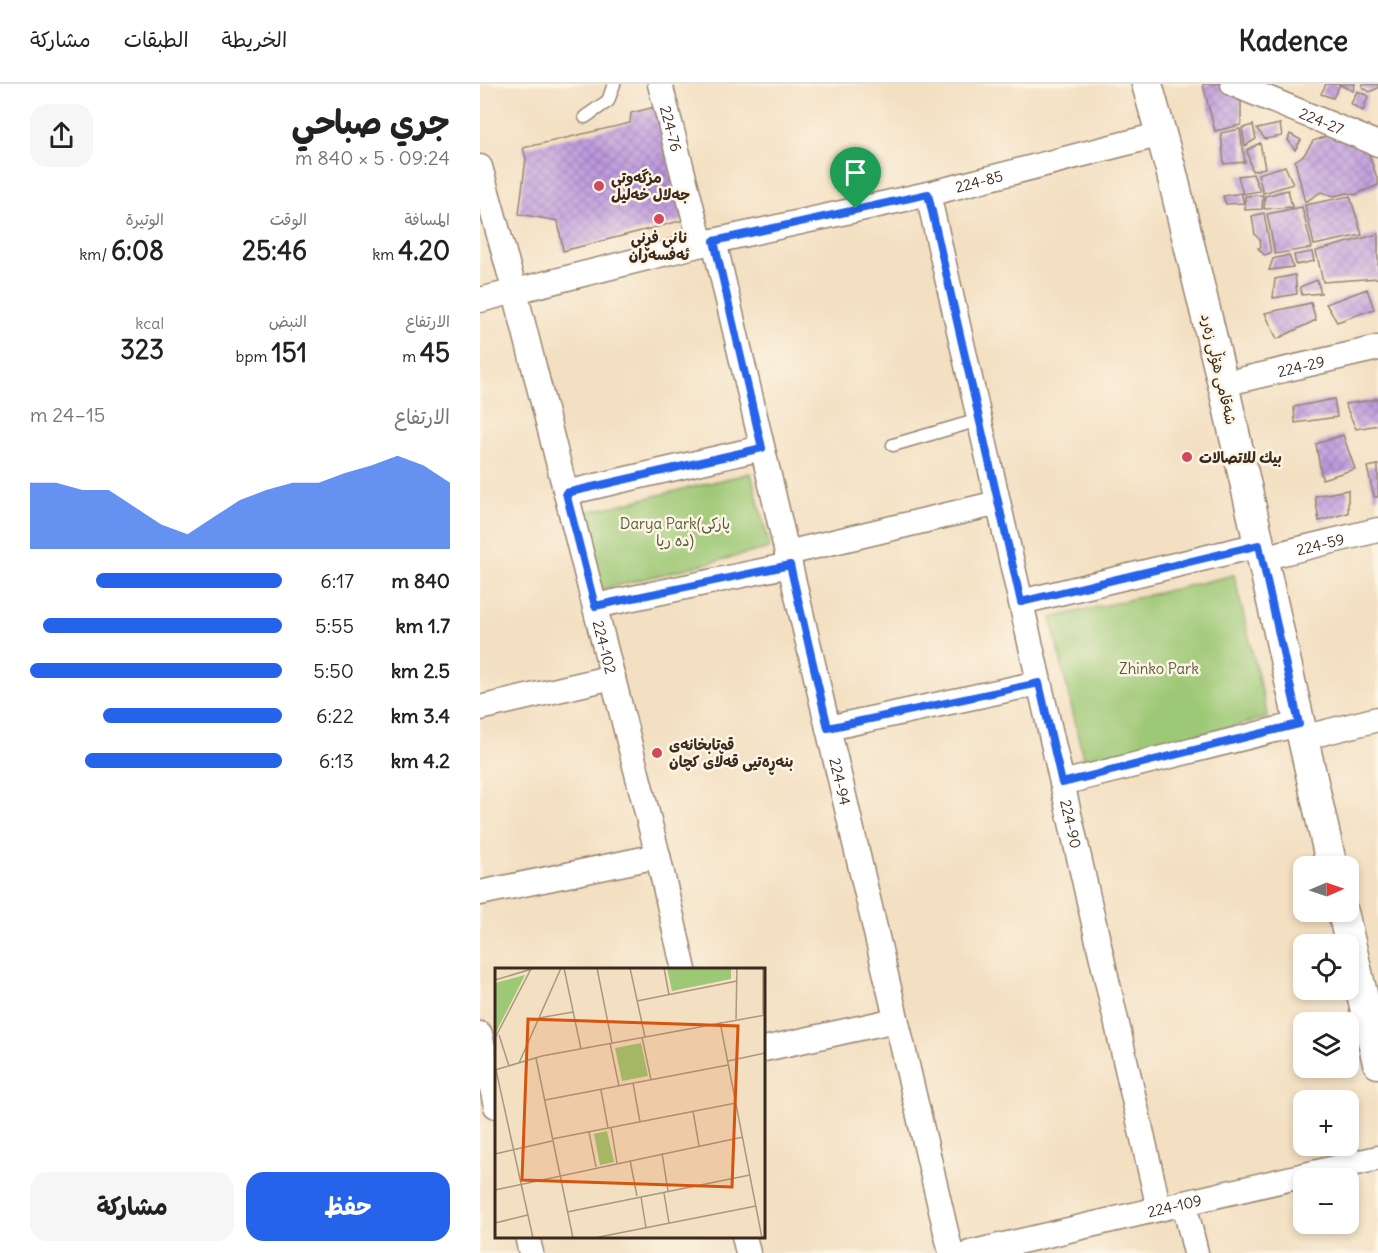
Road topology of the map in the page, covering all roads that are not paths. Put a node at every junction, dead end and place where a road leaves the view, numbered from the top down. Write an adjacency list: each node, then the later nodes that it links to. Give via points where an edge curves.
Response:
1 (614, 84): 5 (lane, via 608,101)
2 (660, 84): 10 (street, 224-76)
3 (1147, 84): 6 (street, شەقامی هۆڵی زەرد)
4 (1233, 84): 7 (street, 224-27)
5 (585, 117)
6 (1162, 134): 9 (street, 224-85); 14 (street, شەقامی هۆڵی زەرد)
7 (1378, 144)
8 (480, 167): 11 (street, 224-102)
9 (928, 194): 10 (street, 224-85); 15 (street, 224-90)
10 (708, 242): 11 (street, 224-85); 17 (street, 224-94)
11 (515, 292): 12 (street, 224-85); 18 (street, 224-102)
12 (480, 300)
13 (1378, 348): 14 (street, 224-29)
14 (1223, 384): 21 (street, شەقامی هۆڵی زەرد)
15 (980, 420): 16 (lane); 19 (street, 224-90)
16 (893, 445)
17 (762, 448): 18 (street); 22 (street, 224-94)
18 (566, 493): 24 (street, 224-102)
19 (998, 503): 22 (street); 23 (street, 224-90)
20 (1378, 530): 21 (street, 224-59)
21 (1260, 552): 23 (street, 224-59); 30 (street, شەقامی هۆڵی زەرد)
22 (788, 559): 24 (street); 29 (street, 224-94)
23 (1021, 602): 26 (street, 224-90)
24 (595, 606): 25 (street, 224-102)
25 (613, 677): 27 (street); 32 (street, 224-102)
26 (1039, 683): 29 (street); 31 (street, 224-90)
27 (480, 708)
28 (1378, 719): 30 (street)
29 (828, 728): 37 (street, 224-94)
30 (1300, 731): 31 (street); 33 (street, شەقامی هۆڵی زەرد)
31 (1062, 783): 44 (street, 224-90)
32 (658, 856): 34 (street); 36 (street, 224-102)
33 (1329, 856)
34 (480, 893)
35 (1345, 922): 40 (street)
36 (684, 968)
37 (896, 1020): 39 (street); 49 (street, 224-94)
38 (480, 1034): 41 (street)
39 (765, 1049)
40 (1378, 1063)
41 (495, 1102)
42 (1378, 1158): 43 (street, 224-109)
43 (1184, 1203): 44 (street, 224-109); 51 (street)
44 (1159, 1209): 50 (street, 224-109)
45 (527, 1238): 47 (street)
46 (744, 1238): 48 (street)
47 (531, 1253)
48 (748, 1253)
49 (951, 1253)
50 (970, 1253)
51 (1196, 1253)

